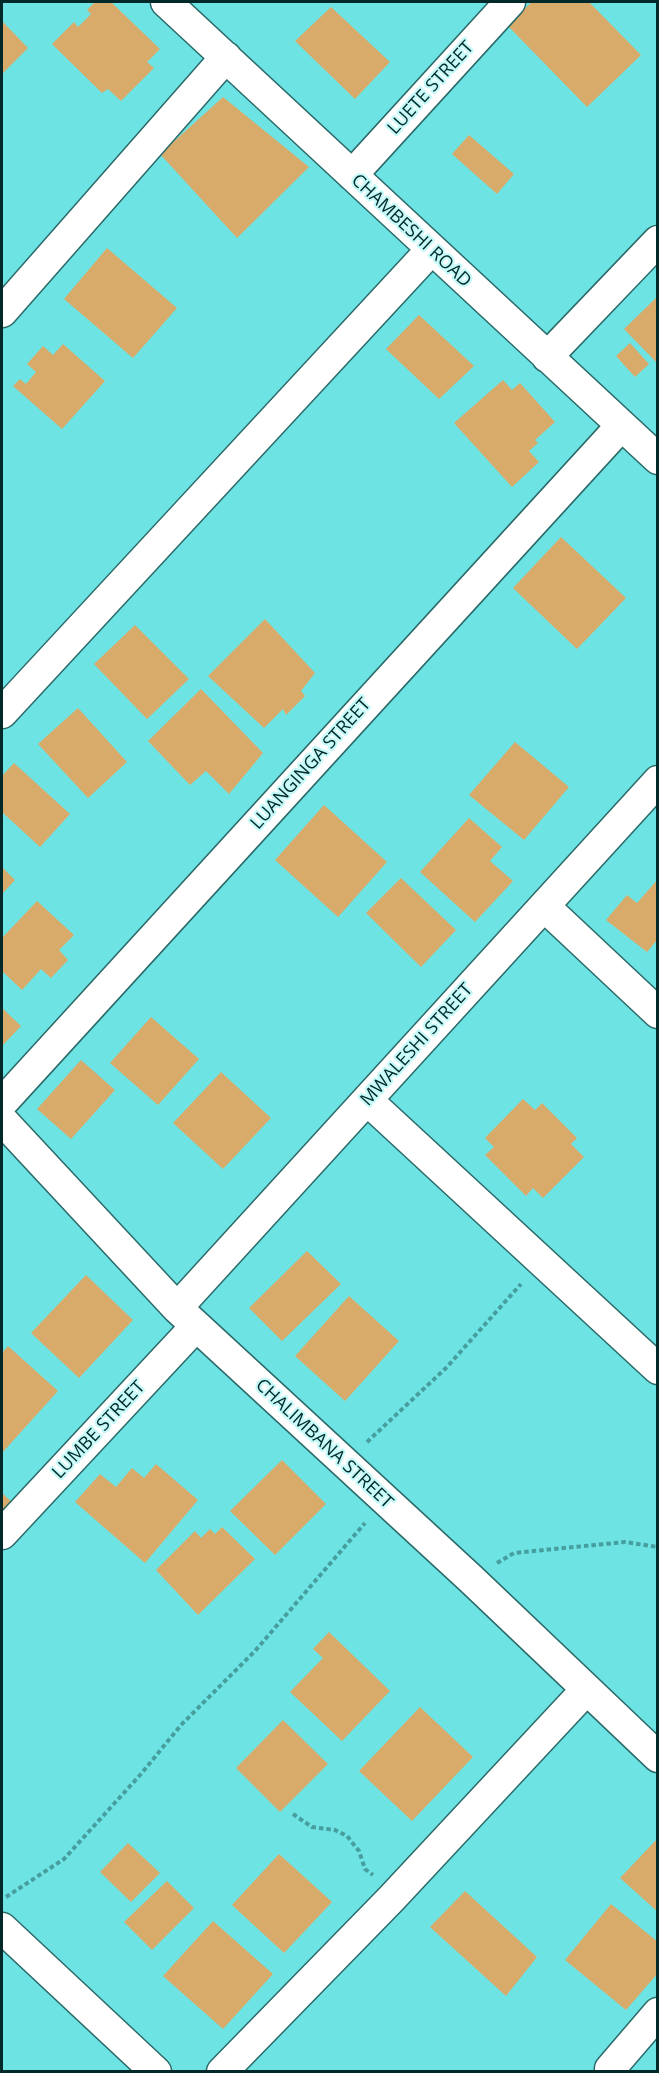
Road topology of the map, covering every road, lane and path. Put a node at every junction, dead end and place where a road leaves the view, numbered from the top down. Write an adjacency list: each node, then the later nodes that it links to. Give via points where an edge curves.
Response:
1 (166, 2): 3 (street, CHAMBESHI ROAD)
2 (510, 2): 4 (street, LUETE STREET)
3 (226, 57): 4 (street, CHAMBESHI ROAD); 7 (street)
4 (352, 175): 6 (street, CHAMBESHI ROAD)
5 (657, 241): 8 (street)
6 (431, 250): 8 (street, CHAMBESHI ROAD); 11 (street)
7 (2, 312)
8 (547, 357): 9 (street, CHAMBESHI ROAD)
9 (621, 426): 10 (street, CHAMBESHI ROAD); 16 (street, LUANGINGA STREET)
10 (657, 459)
11 (2, 713)
12 (657, 781): 13 (street, MWALESHI STREET)
13 (544, 906): 14 (street); 15 (street, MWALESHI STREET)
14 (657, 1012)
15 (367, 1100): 18 (street); 19 (street, MWALESHI STREET)
16 (2, 1103)
17 (2, 1120): 19 (street, CHALIMBANA STREET)
18 (541, 1261): 20 (street); 21 (path, via 446,1368)
19 (187, 1317): 21 (street, CHALIMBANA STREET); 23 (street, LUMBE STREET)
20 (657, 1369)
21 (345, 1463): 22 (street, CHALIMBANA STREET)
22 (385, 1500): 25 (street, CHALIMBANA STREET); 29 (path, via 255,1651 181,1725 64,1859)
23 (3, 1528)
24 (657, 1547): 25 (path, via 625,1542 514,1553)
25 (471, 1579): 26 (street, CHALIMBANA STREET)
26 (585, 1691): 27 (street, CHALIMBANA STREET); 30 (street)
27 (657, 1756)
28 (293, 1814): 30 (path, via 312,1827 347,1836 359,1851 365,1869 387,1885)
29 (2, 1899)
30 (391, 1899): 35 (street)
31 (2, 1928): 34 (street)
32 (657, 2013): 33 (street)
33 (611, 2071)
34 (156, 2072)
35 (222, 2072)

